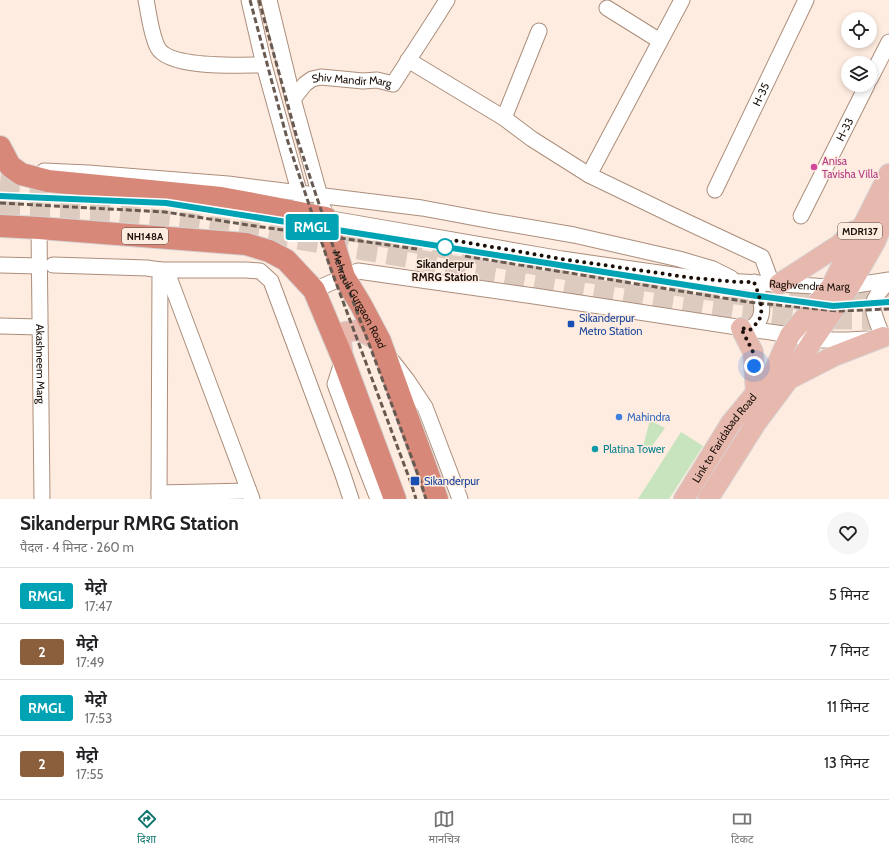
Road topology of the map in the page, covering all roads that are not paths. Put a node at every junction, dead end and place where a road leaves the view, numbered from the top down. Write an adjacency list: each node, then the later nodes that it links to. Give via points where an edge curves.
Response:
1 (146, 0): 12 (street, via 154,38 159,49 167,55 215,66)
2 (249, 0): 12 (street)
3 (269, 0): 15 (street)
4 (447, 0): 11 (street, Shiv Mandir Marg)
5 (682, 0): 9 (street)
6 (806, 0): 21 (street, H-35)
7 (607, 8): 9 (street)
8 (538, 31): 17 (street)
9 (660, 41): 20 (street)
10 (889, 42): 13 (street)
11 (408, 60): 15 (street, Shiv Mandir Marg, via 392,84 377,80 321,77 305,84); 17 (street)
12 (264, 65): 16 (street)
13 (877, 65)
14 (863, 92): 25 (street, H-33)
15 (293, 99): 16 (street); 22 (street)
16 (276, 106): 23 (street)
17 (504, 118): 20 (street, via 532,140)
18 (0, 147): 23 (highway, via 10,166 21,174 48,181)
19 (889, 174): 27 (main road, Link to Faridabad Road / MDR137)
20 (589, 175): 37 (street, via 762,257)
21 (715, 190)
22 (319, 196): 23 (street); 26 (street); 35 (street, via 422,208 574,235 679,259 713,269)
23 (302, 204): 26 (highway)
24 (889, 209): 38 (main road, Link to Faridabad Road / MDR137, via 875,242)
25 (801, 216)
26 (326, 218): 33 (highway, Mehrauli Gurgaon Road); 35 (street, Raghvendra Marg, via 562,259)
27 (866, 220): 37 (main road, via 839,245); 38 (main road, Link to Faridabad Road / MDR137, via 855,238)
28 (0, 226): 29 (highway, NH148A)
29 (39, 228): 31 (street, Akashneem Marg); 39 (highway, NH148A, via 246,244 269,251 286,260)
30 (0, 265): 31 (street)
31 (46, 265): 32 (street); 41 (street, Akashneem Marg)
32 (160, 270): 50 (street, via 170,280); 51 (street); 53 (street, via 260,271 271,281)
33 (344, 277): 39 (street); 42 (street, via 358,271); 46 (highway, Mehrauli Gurgaon Road)
34 (889, 281): 38 (street, Raghvendra Marg); 44 (street, via 873,305 877,323)
35 (738, 282): 36 (street, Raghvendra Marg)
36 (754, 282): 37 (street, Raghvendra Marg); 42 (street, via 760,298 759,319)
37 (776, 284): 38 (street, Raghvendra Marg)
38 (840, 287): 43 (main road, Link to Faridabad Road / MDR137); 45 (main road, Link to Faridabad Road / MDR137)
39 (314, 290): 47 (highway, NH148A)
40 (0, 326): 41 (street)
41 (40, 327): 52 (street, Akashneem Marg)
42 (745, 329): 43 (street); 49 (main road, via 753,352)
43 (790, 335): 45 (street); 49 (main road, Link to Faridabad Road, via 774,371)
44 (886, 337): 45 (street); 48 (main road, via 834,356)
45 (813, 340): 48 (main road, Link to Faridabad Road)
46 (381, 345): 47 (main road, via 358,330 345,332 341,340); 56 (highway, Mehrauli Gurgaon Road); 57 (street, via 425,407)
47 (343, 359): 54 (street, via 335,384); 55 (highway, NH148A)
48 (789, 379): 59 (main road, Link to Faridabad Road, via 756,423)
49 (756, 392): 58 (main road, Link to Faridabad Road, via 731,423)
50 (250, 495): 51 (street)
51 (159, 496)
52 (42, 499)
53 (351, 499)
54 (378, 499)
55 (395, 499)
56 (437, 499)
57 (460, 499)
58 (684, 499)
59 (708, 499)

